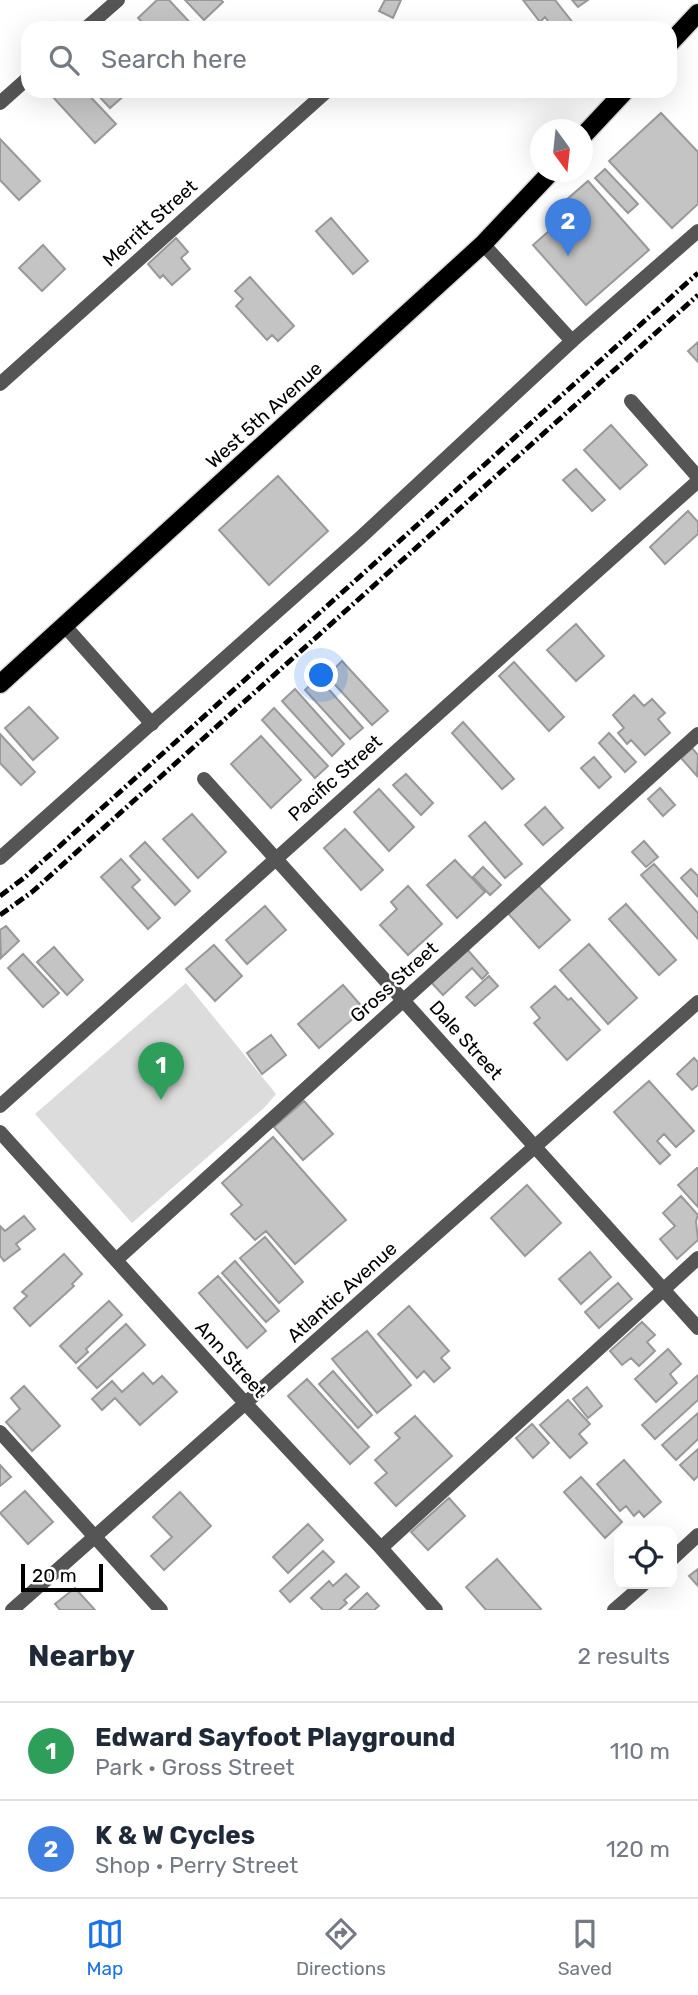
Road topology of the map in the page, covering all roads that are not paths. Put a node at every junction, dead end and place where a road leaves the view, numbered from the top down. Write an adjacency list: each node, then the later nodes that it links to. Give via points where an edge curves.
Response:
1 (118, 0): 3 (street)
2 (698, 13): 4 (main road)
3 (94, 21)
4 (677, 36)
5 (21, 84): 8 (street)
6 (319, 98): 14 (street, Merritt Street)
7 (619, 98): 9 (main road)
8 (0, 103)
9 (593, 126)
10 (542, 182): 12 (main road, West 5th Avenue)
11 (698, 231): 13 (street)
12 (483, 244): 13 (street); 17 (main road, West 5th Avenue)
13 (572, 341): 19 (street)
14 (0, 384)
15 (631, 401): 16 (street)
16 (698, 479): 23 (street, Pacific Street)
17 (64, 625): 18 (main road, West 5th Avenue); 19 (street)
18 (0, 684)
19 (152, 724): 22 (street)
20 (698, 734): 24 (street, Gross Street)
21 (205, 779): 23 (street, Dale Street)
22 (0, 858)
23 (274, 858): 24 (street, Dale Street); 26 (street, Pacific Street)
24 (403, 999): 28 (street, Dale Street); 30 (street, Gross Street)
25 (698, 1002): 28 (street, Atlantic Avenue)
26 (0, 1106)
27 (0, 1132): 30 (street, Ann Street)
28 (534, 1146): 31 (street, Dale Street); 33 (street, Atlantic Avenue)
29 (698, 1258): 31 (street)
30 (116, 1260): 33 (street, Ann Street)
31 (663, 1290): 32 (street, Dale Street); 37 (street)
32 (698, 1328)
33 (246, 1404): 36 (street, Atlantic Avenue); 37 (street, Ann Street)
34 (0, 1432): 36 (street)
35 (698, 1535): 38 (street)
36 (95, 1536): 40 (street, Atlantic Avenue); 41 (street)
37 (381, 1548): 42 (street, Ann Street)
38 (677, 1554)
39 (638, 1589): 43 (street)
40 (12, 1610)
41 (161, 1610)
42 (436, 1610)
43 (614, 1610)

